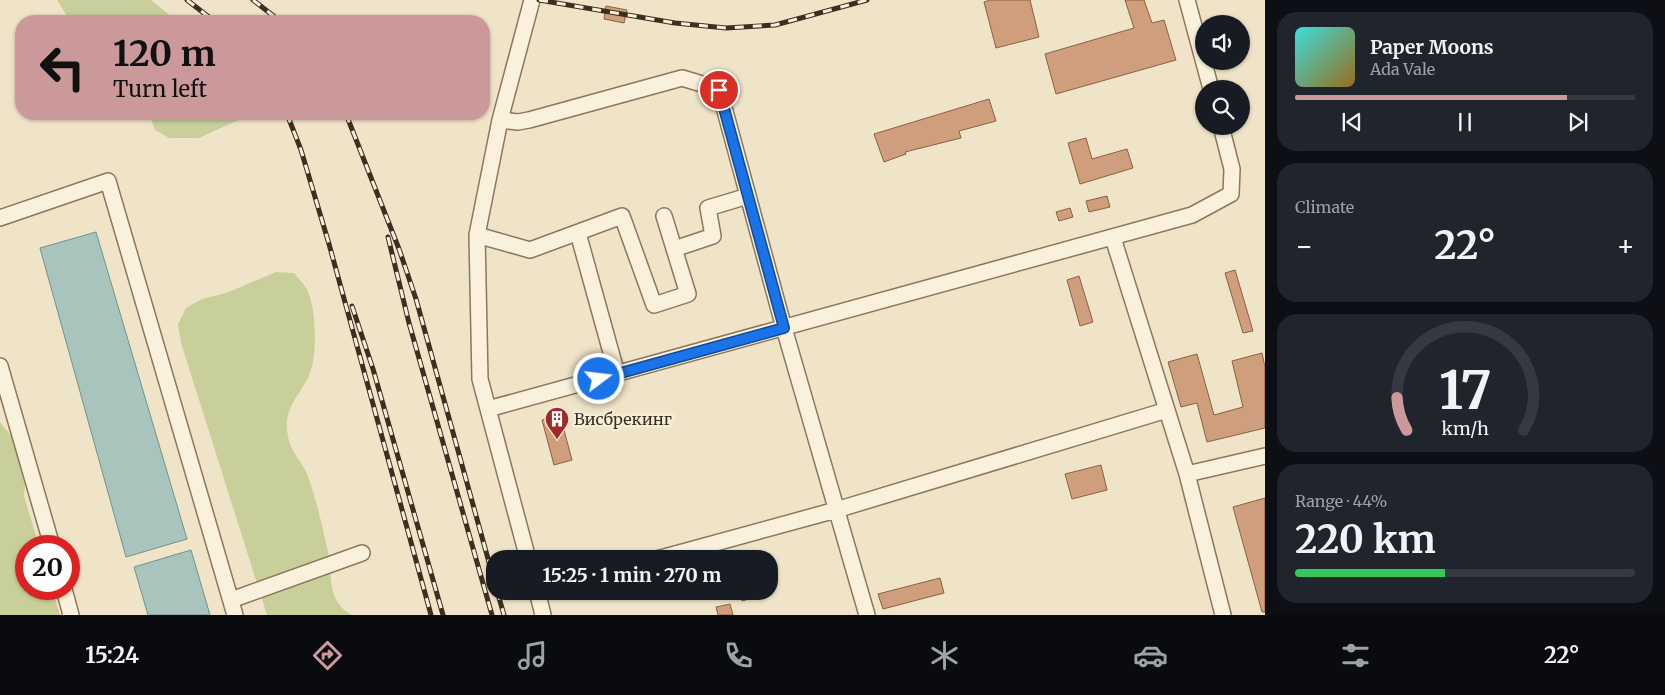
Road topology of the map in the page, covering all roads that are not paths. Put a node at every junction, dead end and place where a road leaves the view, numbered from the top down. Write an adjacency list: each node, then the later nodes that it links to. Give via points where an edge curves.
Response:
1 (532, 0): 4 (lane)
2 (1188, 0): 3 (lane)
3 (1209, 80)
4 (500, 120): 6 (lane, via 529,120 682,78 719,90); 10 (lane)
5 (1223, 135): 11 (lane, via 1232,169 1231,194 1192,215)
6 (748, 196): 12 (lane, via 708,208 713,236); 13 (lane)
7 (664, 216): 12 (lane)
8 (0, 218): 26 (lane, via 108,180)
9 (578, 233): 10 (lane, via 530,250); 12 (lane, via 622,216 654,305 688,294); 15 (lane)
10 (477, 235): 16 (lane, via 480,379)
11 (1113, 238): 13 (lane); 17 (lane)
12 (674, 248)
13 (784, 328): 15 (lane); 20 (lane)
14 (0, 366): 21 (lane)
15 (617, 374): 16 (lane)
16 (488, 409): 22 (lane)
17 (1167, 410): 19 (lane); 20 (lane)
18 (1265, 456): 19 (lane)
19 (1187, 474): 32 (lane)
20 (836, 510): 23 (lane); 31 (lane)
21 (49, 535)
22 (526, 550)
23 (690, 550)
24 (362, 553): 26 (lane)
25 (67, 600): 28 (lane)
26 (231, 600): 29 (lane)
27 (539, 600): 30 (lane)
28 (72, 615)
29 (235, 615)
30 (543, 615)
31 (867, 615)
32 (1223, 615)

